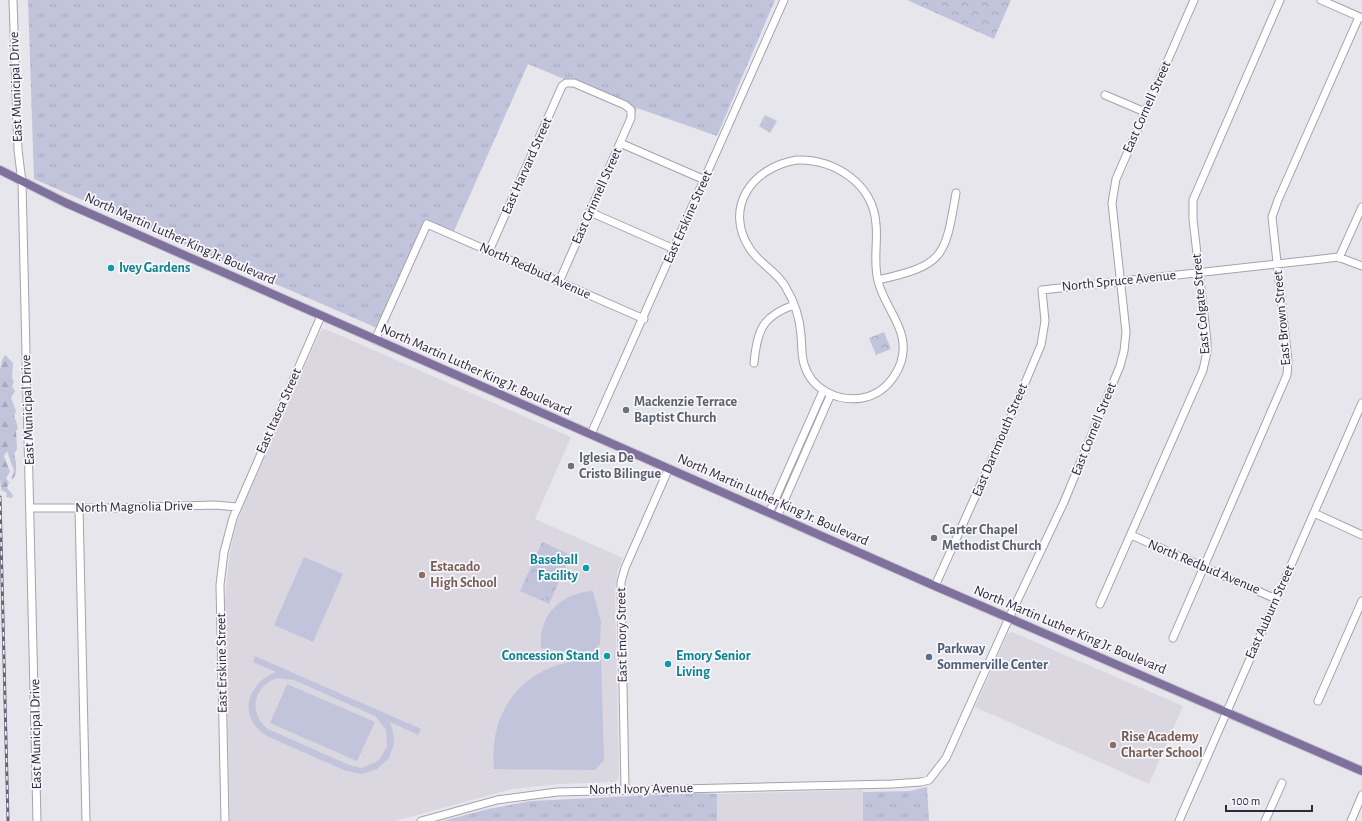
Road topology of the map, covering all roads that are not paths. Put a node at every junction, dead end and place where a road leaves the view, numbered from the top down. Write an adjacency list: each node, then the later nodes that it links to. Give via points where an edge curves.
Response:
1 (14, 0): 13 (street, East Municipal Drive, via 18,150)
2 (784, 0): 12 (street, East Erskine Street)
3 (1194, 0): 9 (street, East Cornell Street)
4 (1280, 0): 22 (street, East Colgate Street, via 1194,195 1192,207)
5 (1321, 0): 6 (street)
6 (1361, 17): 20 (street, East Brown Street, via 1274,210)
7 (1105, 95): 9 (street)
8 (631, 110): 10 (street, East Grinnell Street, via 631,118); 18 (street, East Harvard Street, via 574,83 566,83 560,89)
9 (1145, 112): 24 (street, East Cornell Street, via 1113,190)
10 (620, 143): 12 (street); 16 (street, East Grinnell Street)
11 (0, 170): 13 (main road, North Martin Luther King Jr. Boulevard)
12 (705, 180): 17 (street, East Erskine Street)
13 (22, 182): 28 (main road, North Martin Luther King Jr. Boulevard, via 66,204); 38 (street, East Municipal Drive)
14 (956, 193): 23 (street, via 948,237 941,253 915,270)
15 (1362, 207): 19 (street)
16 (590, 212): 17 (street); 25 (street, East Grinnell Street)
17 (674, 249): 29 (street, East Erskine Street)
18 (489, 251): 25 (street, North Redbud Avenue); 30 (street, North Redbud Avenue, via 427,224)
19 (1339, 258): 20 (street, North Spruce Avenue); 21 (street, North Spruce Avenue)
20 (1277, 264): 22 (street, North Spruce Avenue); 45 (street, East Brown Street, via 1288,361 1287,375)
21 (1362, 266)
22 (1199, 272): 24 (street, North Spruce Avenue); 44 (street, East Colgate Street, via 1207,342 1206,362)
23 (878, 280): 27 (street, via 874,252 876,222 870,202 858,184 844,172 822,161 797,160 780,163 758,178 746,192 740,206 739,223 749,248 782,282); 33 (street, via 884,301 902,337 899,368 889,383 872,395 852,399)
24 (1120, 281): 26 (street, North Spruce Avenue); 50 (street, East Cornell Street, via 1126,332 1122,358 1064,502)
25 (559, 282): 29 (street, North Redbud Avenue)
26 (1042, 290): 46 (street, East Dartmouth Street, via 1045,321 1041,345)
27 (794, 305): 31 (street, via 778,311 765,322 757,339); 32 (street, via 800,328 804,364 812,380)
28 (321, 316): 30 (main road, North Martin Luther King Jr. Boulevard); 37 (street, East Itasca Street)
29 (644, 319): 35 (street, East Erskine Street)
30 (375, 340): 35 (main road, North Martin Luther King Jr. Boulevard)
31 (754, 363)
32 (823, 391): 33 (street); 40 (street)
33 (831, 394): 42 (street)
34 (1362, 403): 41 (street, East Auburn Street)
35 (591, 434): 36 (main road, North Martin Luther King Jr. Boulevard)
36 (669, 468): 40 (main road, North Martin Luther King Jr. Boulevard); 57 (street, East Emory Street, via 621,582)
37 (237, 507): 39 (street, North Magnolia Drive, via 215,505); 61 (street, East Erskine Street, via 226,546 220,585)
38 (31, 508): 39 (street, North Magnolia Drive); 59 (street, East Municipal Drive)
39 (79, 508): 60 (street)
40 (769, 513): 42 (main road, North Martin Luther King Jr. Boulevard)
41 (1314, 513): 43 (street); 47 (street, East Auburn Street)
42 (777, 516): 46 (main road, North Martin Luther King Jr. Boulevard)
43 (1362, 535)
44 (1131, 536): 45 (street, North Redbud Avenue); 49 (street, East Colgate Street)
45 (1204, 568): 47 (street, North Redbud Avenue); 51 (street, East Brown Street)
46 (935, 586): 50 (main road, North Martin Luther King Jr. Boulevard)
47 (1276, 599): 53 (street, East Auburn Street)
48 (1362, 601): 52 (street)
49 (1100, 604)
50 (1009, 618): 53 (main road, North Martin Luther King Jr. Boulevard); 56 (street, East Cornell Street, via 946,758 929,780)
51 (1173, 638)
52 (1318, 701)
53 (1226, 712): 54 (main road, North Martin Luther King Jr. Boulevard); 63 (street, East Auburn Street)
54 (1362, 771)
55 (1282, 783): 64 (street)
56 (865, 785): 57 (street, North Ivory Avenue)
57 (625, 789): 62 (street, North Ivory Avenue, via 515,796)
58 (1362, 795): 65 (street)
59 (37, 821)
60 (86, 821)
61 (225, 821)
62 (421, 821)
63 (1178, 821)
64 (1265, 821)
65 (1350, 821)

